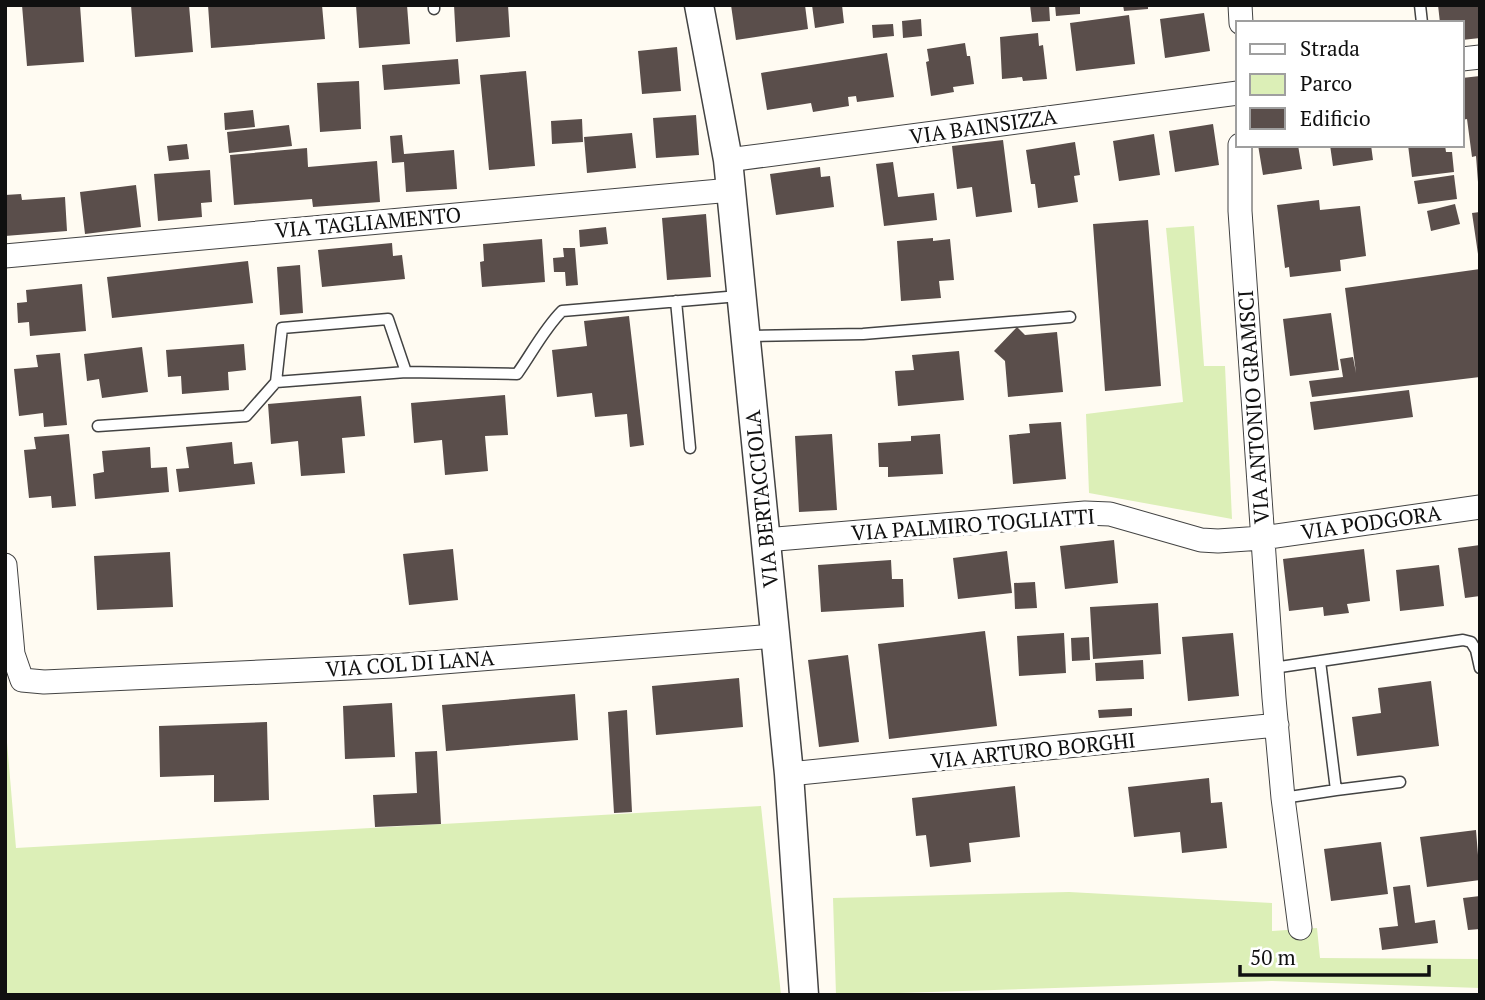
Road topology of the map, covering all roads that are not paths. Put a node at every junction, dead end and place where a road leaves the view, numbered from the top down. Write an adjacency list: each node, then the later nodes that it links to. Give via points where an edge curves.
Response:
1 (698, 5): 4 (street, VIA BERTACCIOLA)
2 (1236, 93): 4 (street, VIA BAINSIZZA)
3 (1240, 147): 16 (street, VIA ANTONIO GRAMSCI, via 1240,211)
4 (728, 160): 5 (street, VIA BERTACCIOLA)
5 (731, 190): 6 (street, VIA TAGLIAMENTO); 7 (street, VIA BERTACCIOLA)
6 (5, 256)
7 (741, 295): 8 (lane); 10 (street, VIA BERTACCIOLA)
8 (676, 301): 11 (lane, via 562,311 517,374); 14 (lane)
9 (1070, 317): 10 (lane, via 863,334)
10 (745, 336): 17 (street, VIA BERTACCIOLA)
11 (406, 372): 12 (lane); 12 (lane, via 388,319 282,328)
12 (276, 382): 13 (lane, via 246,416)
13 (98, 426)
14 (690, 448)
15 (1480, 507): 16 (street, VIA PODGORA)
16 (1262, 538): 17 (street, VIA PALMIRO TOGLIATTI, via 1201,540 1110,514 1084,513); 21 (street, VIA ANTONIO GRAMSCI)
17 (765, 540): 19 (street, VIA BERTACCIOLA)
18 (5, 565): 19 (street, VIA COL DI LANA, via 15,664 22,680 393,666)
19 (775, 636): 24 (street, VIA BERTACCIOLA)
20 (1320, 661): 21 (lane); 22 (lane, via 1463,640 1476,650); 26 (lane)
21 (1273, 668): 23 (street, VIA ANTONIO GRAMSCI)
22 (1480, 668)
23 (1277, 725): 24 (street, VIA ARTURO BORGHI); 27 (street, VIA ANTONIO GRAMSCI)
24 (789, 774): 29 (street, VIA BERTACCIOLA)
25 (1400, 782): 26 (lane)
26 (1336, 790): 27 (lane)
27 (1283, 797): 28 (street, VIA ANTONIO GRAMSCI)
28 (1300, 928)
29 (804, 991)

